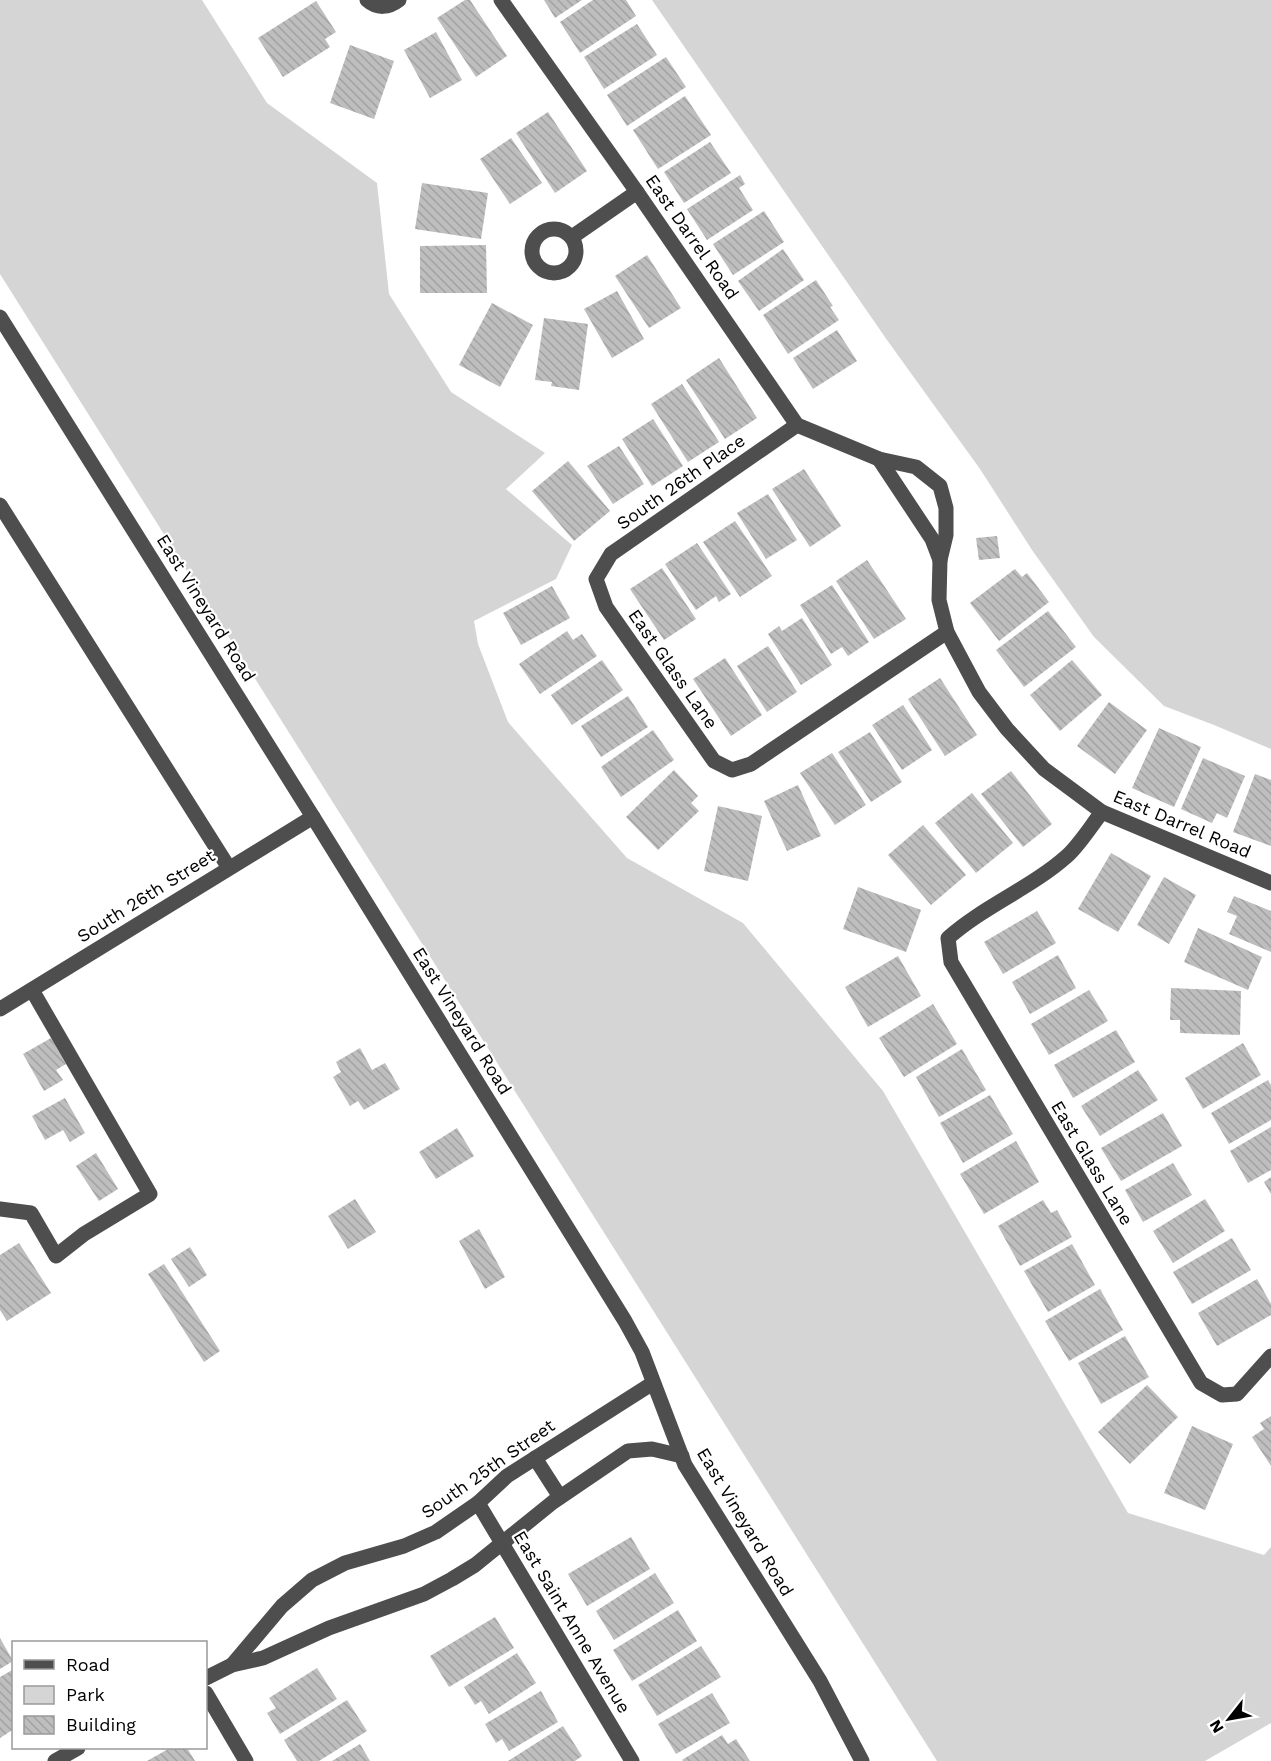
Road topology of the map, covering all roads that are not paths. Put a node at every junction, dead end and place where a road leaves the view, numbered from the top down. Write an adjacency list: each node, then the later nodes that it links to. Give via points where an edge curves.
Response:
1 (367, 0): 2 (street, via 386,7)
2 (399, 0)
3 (501, 0): 4 (street, East Darrel Road)
4 (638, 192): 5 (street); 7 (street, East Darrel Road)
5 (572, 237)
6 (0, 317): 14 (street, East Vineyard Road)
7 (797, 425): 8 (street, East Darrel Road); 11 (street, South 26th Place, via 611,554)
8 (879, 459): 10 (street, East Darrel Road, via 932,539); 10 (street, East Darrel Road, via 916,466 940,486 946,508 946,536)
9 (0, 505): 15 (street)
10 (940, 560): 12 (street, East Darrel Road, via 939,600)
11 (596, 579): 12 (street, East Glass Lane, via 606,607 714,761 732,770 751,764)
12 (946, 632): 13 (street, East Darrel Road, via 979,692 1007,729 1044,769)
13 (1102, 812): 16 (street, East Darrel Road); 20 (street, East Glass Lane, via 1068,855 948,938 951,962 1200,1383 1222,1395 1237,1394)
14 (313, 817): 15 (street, South 26th Street); 21 (street, East Vineyard Road, via 625,1322)
15 (229, 868): 17 (street, South 26th Street)
16 (1271, 884)
17 (32, 990): 18 (street, South 26th Street); 19 (street, via 150,1194 56,1256 31,1213)
18 (0, 1009)
19 (0, 1209)
20 (1271, 1356)
21 (653, 1383): 22 (street, East Vineyard Road); 23 (street, South 25th Street)
22 (682, 1456): 24 (street, South 25th Street, via 652,1449 628,1451); 34 (street, East Vineyard Road, via 820,1681)
23 (535, 1458): 24 (street); 25 (street, South 25th Street, via 507,1476)
24 (560, 1497): 26 (street, South 25th Street)
25 (478, 1503): 26 (street, East Saint Anne Avenue); 27 (street, South 25th Street, via 436,1532 345,1563 312,1580 282,1606)
26 (501, 1542): 27 (street, South 25th Street, via 475,1565 424,1594 329,1628 263,1658); 33 (street, East Saint Anne Avenue)
27 (232, 1665): 28 (street, South 25th Street)
28 (207, 1678)
29 (207, 1696): 32 (street)
30 (76, 1749): 31 (street)
31 (55, 1761)
32 (246, 1761)
33 (632, 1761)
34 (862, 1761)

